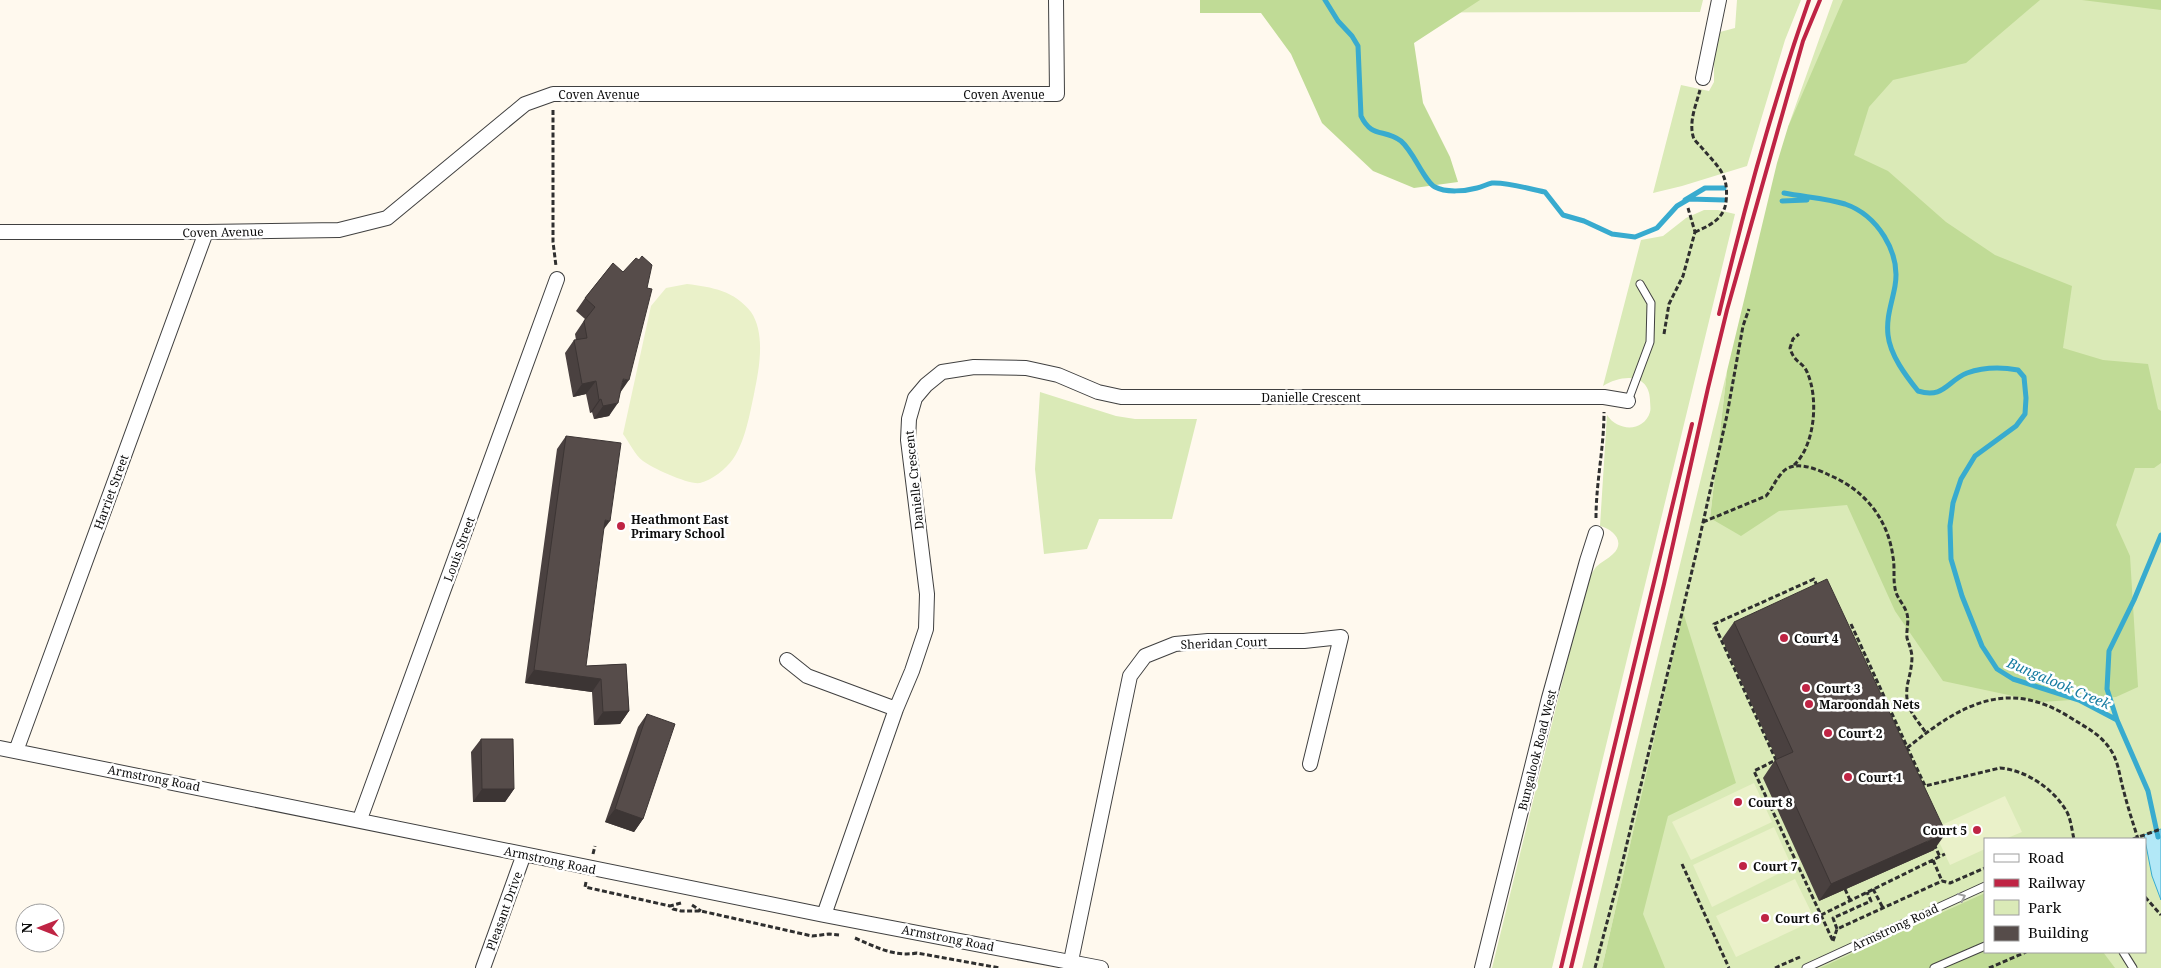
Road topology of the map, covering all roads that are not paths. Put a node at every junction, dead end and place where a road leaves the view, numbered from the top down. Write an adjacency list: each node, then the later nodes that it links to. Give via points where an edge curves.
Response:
1 (1056, 0): 5 (street, Coven Avenue, via 1057,94 553,94 525,104 387,218 339,230)
2 (1719, 0): 3 (street)
3 (1703, 78)
4 (0, 232): 5 (street, Coven Avenue)
5 (206, 232): 13 (street, Harriet Street)
6 (557, 279): 15 (street, Louis Street)
7 (1640, 284): 8 (lane, via 1652,303 1650,342)
8 (1628, 402): 11 (street, Danielle Crescent, via 1604,397 1121,397 1026,368 974,367 942,372 915,398 909,419 908,440 927,594 926,629)
9 (1596, 534): 24 (street, Bungalook Road West, via 1549,698)
10 (787, 660): 11 (street, via 807,676)
11 (896, 709): 18 (street, Danielle Crescent)
12 (0, 748): 13 (street, Armstrong Road)
13 (16, 751): 15 (street, Armstrong Road)
14 (1310, 764): 21 (street, Sheridan Court, via 1341,637 1175,644 1145,656 1130,676)
15 (360, 820): 16 (street, Armstrong Road)
16 (524, 854): 18 (street, Armstrong Road); 22 (street, Pleasant Drive)
17 (1984, 886): 25 (lane, Armstrong Road, one-way to 17)
18 (824, 915): 21 (street, Armstrong Road)
19 (1984, 946): 26 (lane)
20 (2124, 953): 27 (lane)
21 (1071, 961): 23 (street, Armstrong Road)
22 (483, 968)
23 (1101, 968)
24 (1482, 968)
25 (1806, 968)
26 (1934, 968)
27 (2133, 968)

